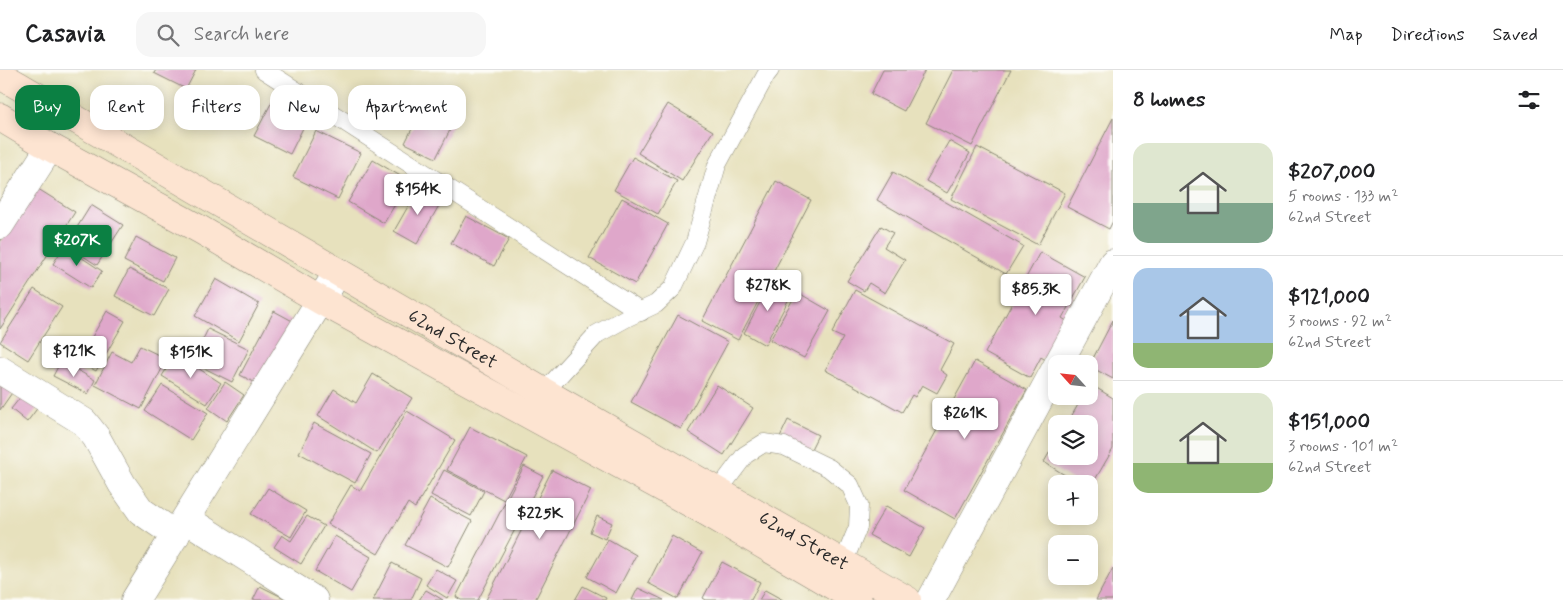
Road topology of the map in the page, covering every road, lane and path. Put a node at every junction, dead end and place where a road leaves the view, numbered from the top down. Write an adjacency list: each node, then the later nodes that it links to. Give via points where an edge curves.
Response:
1 (264, 70): 10 (lane)
2 (770, 70): 10 (lane, via 717,165 695,242 673,288 656,304)
3 (0, 75): 8 (main road, 62nd Street)
4 (0, 117): 5 (main road, 62nd Street)
5 (50, 147): 6 (street); 9 (main road, 62nd Street)
6 (0, 225)
7 (1113, 263): 11 (street)
8 (338, 272): 9 (street); 14 (main road, 62nd Street)
9 (320, 300): 15 (main road, 62nd Street); 17 (street)
10 (641, 312): 14 (lane, via 597,334)
11 (1063, 355)
12 (0, 370): 17 (street, via 84,422 141,511)
13 (1048, 383): 23 (street)
14 (544, 392): 15 (lane); 16 (main road, 62nd Street)
15 (530, 416): 16 (main road, 62nd Street)
16 (711, 501): 18 (main road, 62nd Street); 18 (lane, via 745,455 764,443 784,446 829,468 850,485 858,505 858,527)
17 (181, 527): 19 (street); 20 (street)
18 (838, 575): 21 (main road, 62nd Street); 22 (main road, 62nd Street)
19 (135, 600)
20 (314, 600)
21 (858, 600)
22 (907, 600)
23 (931, 600)

